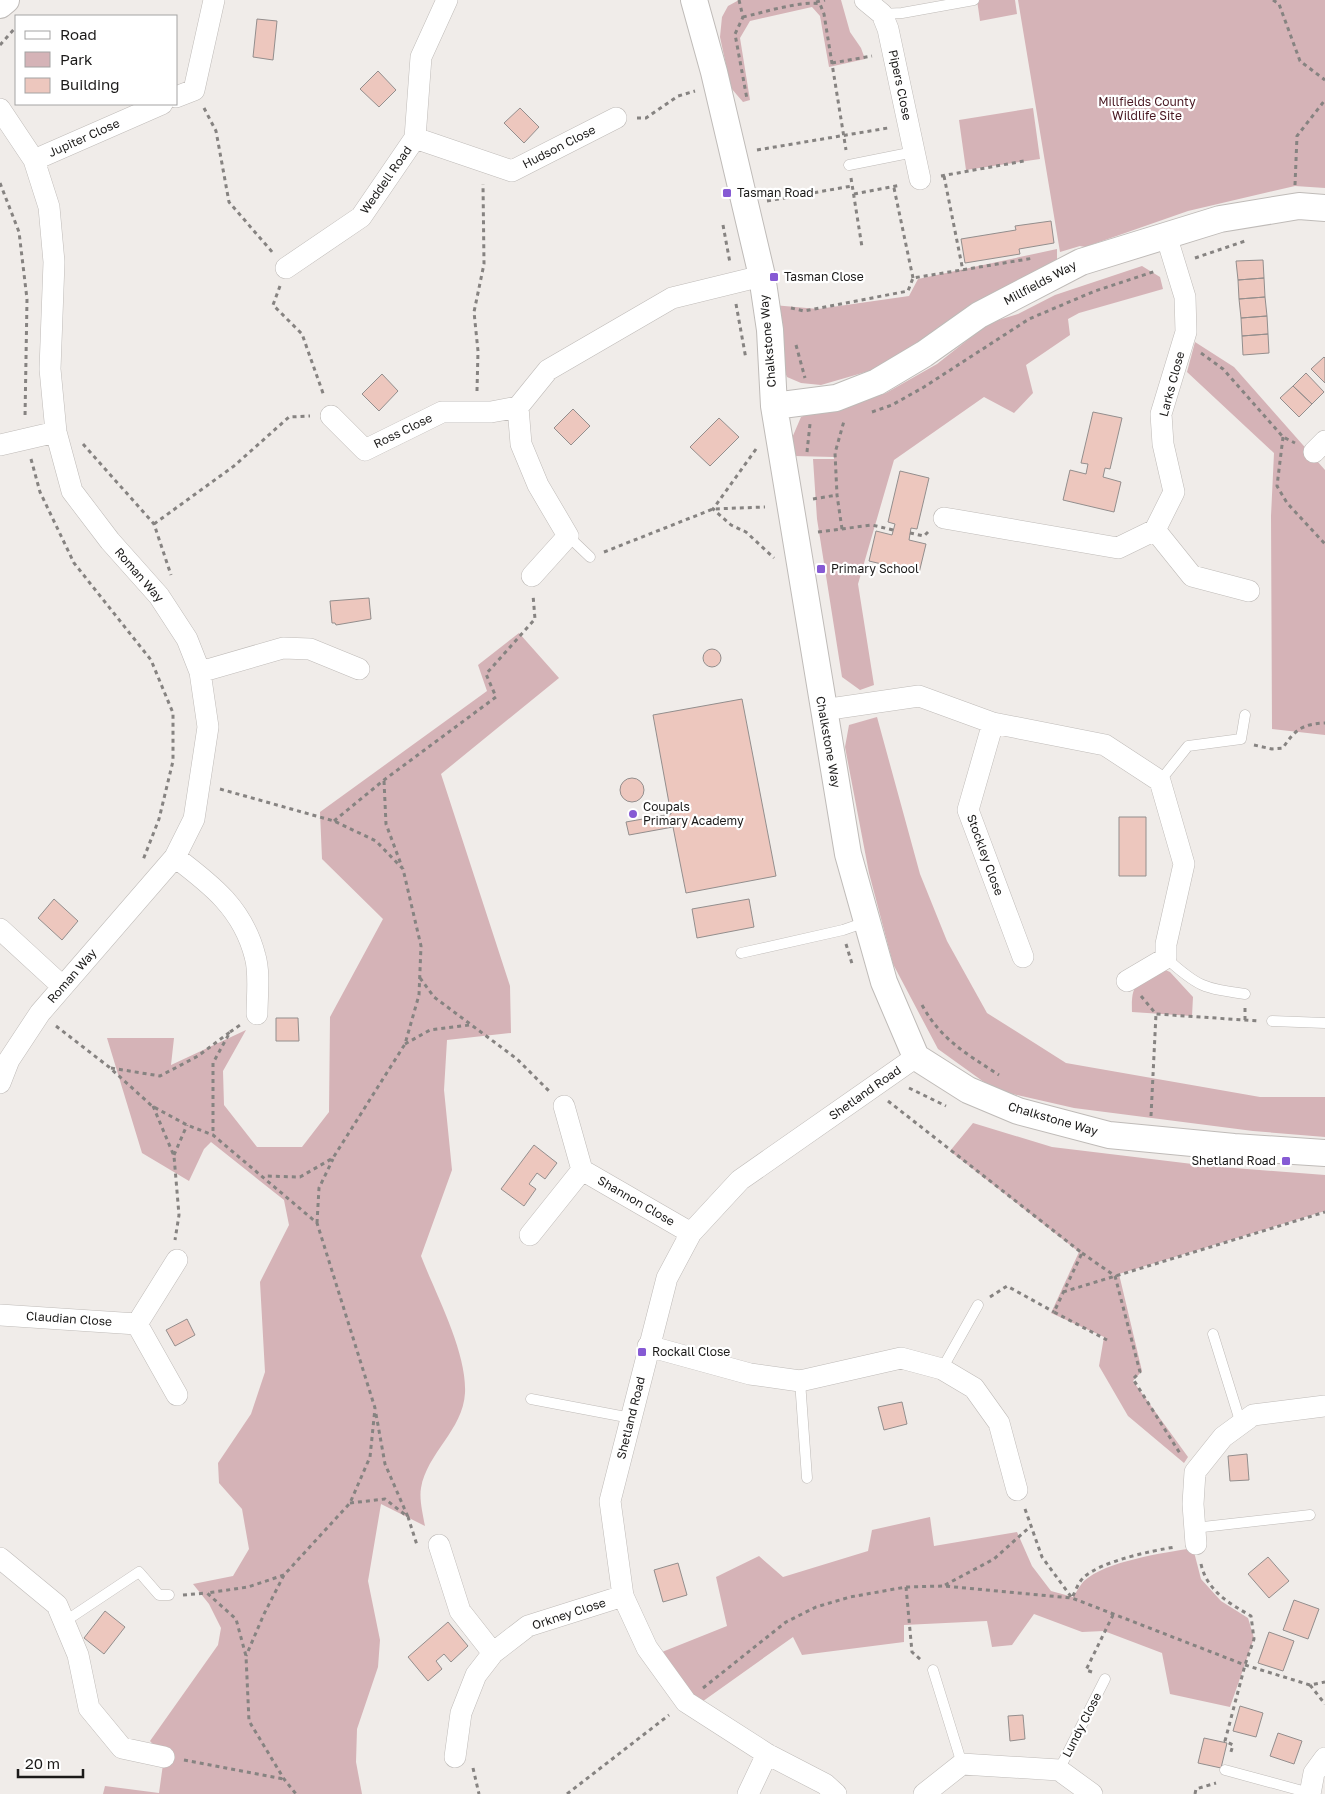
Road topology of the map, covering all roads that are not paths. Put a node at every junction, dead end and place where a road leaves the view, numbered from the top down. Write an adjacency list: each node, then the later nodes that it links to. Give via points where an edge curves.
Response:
1 (6, 0): 7 (street)
2 (214, 0): 9 (street)
3 (447, 0): 13 (street, Weddell Road, via 421,57)
4 (694, 0): 21 (street, Chalkstone Way)
5 (865, 0): 8 (street)
6 (974, 0): 8 (lane)
7 (0, 5)
8 (882, 14): 14 (street, Pipers Close)
9 (185, 94)
10 (160, 105): 15 (street, Jupiter Close)
11 (0, 109): 15 (street, Roman Way)
12 (616, 118): 13 (street, Hudson Close, via 512,171)
13 (416, 138): 20 (street, Weddell Road, via 361,217)
14 (914, 152): 16 (lane); 17 (street, Pipers Close)
15 (34, 160): 25 (street, Roman Way, via 49,207 54,262 50,369)
16 (849, 165)
17 (920, 178)
18 (1325, 208): 19 (street, Millfields Way, via 1299,206 1220,219)
19 (1166, 235): 22 (street, Millfields Way, via 1081,262 979,315 924,354 876,382 836,398); 28 (street, Larks Close, via 1185,297 1186,332 1162,414 1163,444 1174,492)
20 (286, 268)
21 (762, 276): 22 (street, Chalkstone Way, via 770,330); 23 (street, via 672,298 548,370)
22 (774, 406): 35 (street, Chalkstone Way)
23 (518, 407): 24 (street, Ross Close, via 442,412 365,450); 29 (street, via 521,444 538,485)
24 (331, 416)
25 (56, 432): 26 (street); 34 (street, Roman Way, via 72,490 110,541 159,596 186,639)
26 (0, 445)
27 (944, 518): 28 (street, via 1118,548)
28 (1155, 530): 32 (street, via 1192,576)
29 (568, 536): 30 (lane); 31 (street)
30 (590, 557)
31 (532, 576)
32 (1249, 590)
33 (359, 669): 34 (street, via 310,649 283,648)
34 (200, 672): 39 (street, Roman Way, via 208,727 194,819)
35 (823, 710): 37 (street, via 919,696); 40 (street, Chalkstone Way, via 848,854)
36 (1245, 715): 38 (lane, via 1241,739 1188,746)
37 (993, 723): 38 (street, via 1105,745); 43 (street, Stockley Close, via 968,810)
38 (1160, 781): 44 (street, via 1184,864 1166,944)
39 (175, 857): 46 (street, Roman Way); 48 (street, via 212,885 237,913 256,957)
40 (866, 922): 42 (lane); 51 (street, Chalkstone Way, via 884,982)
41 (0, 929): 46 (street)
42 (741, 953)
43 (1022, 957)
44 (1166, 958): 45 (street); 47 (lane, via 1188,978 1207,988)
45 (1127, 980)
46 (62, 986): 52 (street, Roman Way, via 9,1060)
47 (1245, 994)
48 (257, 1014)
49 (1272, 1021): 50 (lane)
50 (1325, 1023)
51 (916, 1057): 54 (street, Chalkstone Way, via 968,1090 1018,1111 1109,1134 1234,1148); 56 (street, Shetland Road, via 740,1180)
52 (0, 1083)
53 (564, 1106): 55 (street)
54 (1325, 1153)
55 (582, 1170): 56 (street, Shannon Close); 57 (street)
56 (691, 1233): 63 (street, Shetland Road, via 668,1278)
57 (530, 1235)
58 (177, 1260): 61 (street)
59 (978, 1305): 64 (lane)
60 (0, 1315): 61 (street, Claudian Close)
61 (137, 1324): 66 (street)
62 (1213, 1334): 70 (lane)
63 (648, 1346): 65 (street, via 750,1374); 69 (street, Shetland Road)
64 (942, 1369): 65 (street, via 900,1358); 72 (street, via 974,1388 999,1423)
65 (800, 1381): 71 (lane)
66 (177, 1395)
67 (531, 1399): 69 (lane)
68 (1325, 1406): 70 (street, via 1253,1415)
69 (631, 1418): 78 (street, Shetland Road, via 610,1501)
70 (1241, 1424): 74 (street, via 1223,1437 1196,1472)
71 (807, 1478)
72 (1017, 1490)
73 (1310, 1515): 74 (lane)
74 (1195, 1536)
75 (439, 1545): 80 (street, via 460,1611)
76 (0, 1558): 79 (street, via 57,1605)
77 (169, 1595): 79 (lane, via 159,1595 139,1572)
78 (623, 1596): 80 (street, Orkney Close, via 528,1626); 83 (street, Shetland Road, via 647,1648 686,1702)
79 (64, 1622): 84 (street, via 78,1655 89,1708 122,1748)
80 (493, 1653): 85 (street, Orkney Close, via 476,1675 460,1713)
81 (933, 1670): 87 (lane)
82 (1105, 1679): 88 (lane, Lundy Close)
83 (767, 1754): 90 (street); 91 (street, Shetland Road, via 825,1784)
84 (164, 1757)
85 (455, 1758)
86 (1325, 1758): 94 (street, via 1314,1773)
87 (962, 1764): 88 (street, Lundy Close); 92 (street)
88 (1059, 1770): 93 (street, Lundy Close)
89 (1225, 1770): 94 (lane)
90 (748, 1794)
91 (836, 1794)
92 (924, 1794)
93 (1092, 1794)
94 (1310, 1794)

